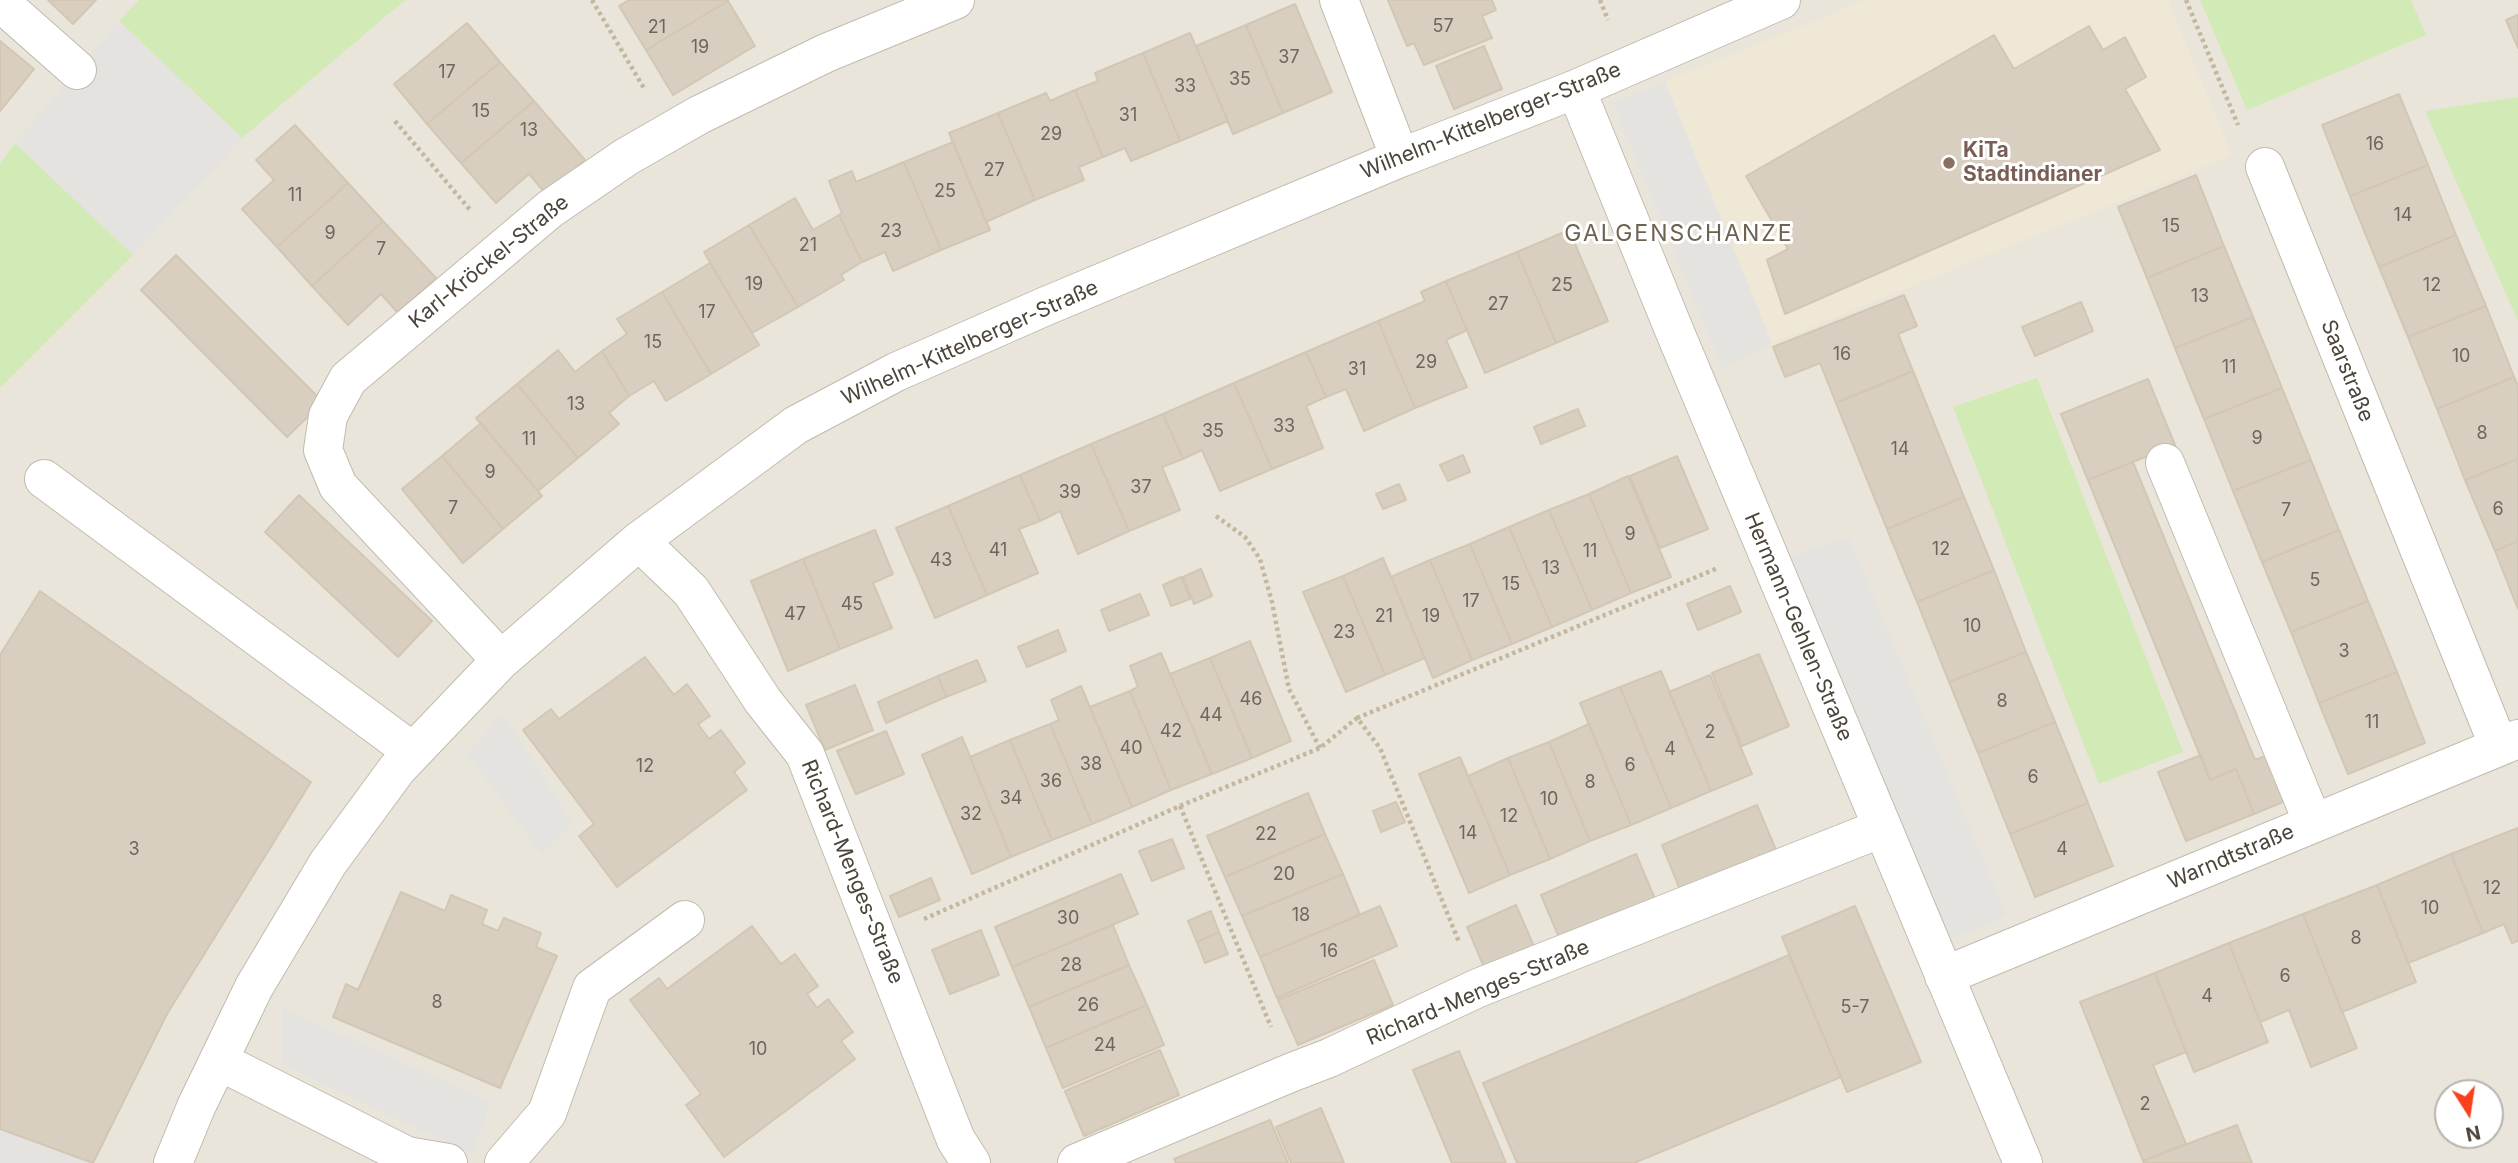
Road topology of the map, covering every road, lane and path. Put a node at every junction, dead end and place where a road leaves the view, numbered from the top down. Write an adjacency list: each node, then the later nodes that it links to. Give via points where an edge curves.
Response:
1 (592, 0): 10 (path)
2 (955, 0): 10 (street, Karl-Kröckel-Straße, via 826,53)
3 (1339, 0): 11 (street)
4 (1781, 0): 8 (street, Wilhelm-Kittelberger-Straße)
5 (2186, 0): 12 (path, via 2245,143)
6 (0, 2): 7 (street)
7 (77, 70)
8 (1576, 89): 11 (street, Wilhelm-Kittelberger-Straße); 18 (street, Hermann-Gehlen-Straße)
9 (395, 121): 13 (path)
10 (670, 132): 13 (street, Karl-Kröckel-Straße, via 550,209)
11 (1400, 158): 17 (street, Wilhelm-Kittelberger-Straße, via 896,372 796,425)
12 (2265, 167): 21 (street, Saarstraße)
13 (503, 248): 19 (street, Karl-Kröckel-Straße, via 348,379 328,416 323,450 338,486)
14 (2165, 463): 25 (street)
15 (44, 479): 23 (street)
16 (1216, 516): 22 (path, via 1245,537 1260,559 1289,689)
17 (639, 541): 19 (street, Wilhelm-Kittelberger-Straße); 28 (street, Richard-Menges-Straße, via 691,591 805,754)
18 (1765, 548): 20 (path); 26 (street, Hermann-Gehlen-Straße)
19 (501, 660): 23 (street, Wilhelm-Kittelberger-Straße)
20 (1357, 718): 22 (path); 30 (path, via 1380,748)
21 (2509, 743): 25 (street, Warndtstraße)
22 (1321, 748): 24 (path)
23 (413, 752): 31 (street, Wilhelm-Kittelberger-Straße, via 328,863 254,987)
24 (1180, 806): 28 (path); 32 (path)
25 (2313, 823): 29 (street, Warndtstraße)
26 (1882, 828): 29 (street, Hermann-Gehlen-Straße); 30 (street, Richard-Menges-Straße)
27 (685, 920): 35 (street, via 592,988 547,1113)
28 (879, 938): 36 (street, Richard-Menges-Straße, via 956,1140)
29 (1944, 976): 38 (street, Hermann-Gehlen-Straße)
30 (1478, 988): 32 (street, Richard-Menges-Straße)
31 (219, 1061): 33 (street, Wilhelm-Kittelberger-Straße); 34 (street, via 407,1156)
32 (1290, 1073): 37 (street, Richard-Menges-Straße)
33 (173, 1163)
34 (447, 1163)
35 (504, 1163)
36 (971, 1163)
37 (1077, 1163)
38 (2022, 1163)

